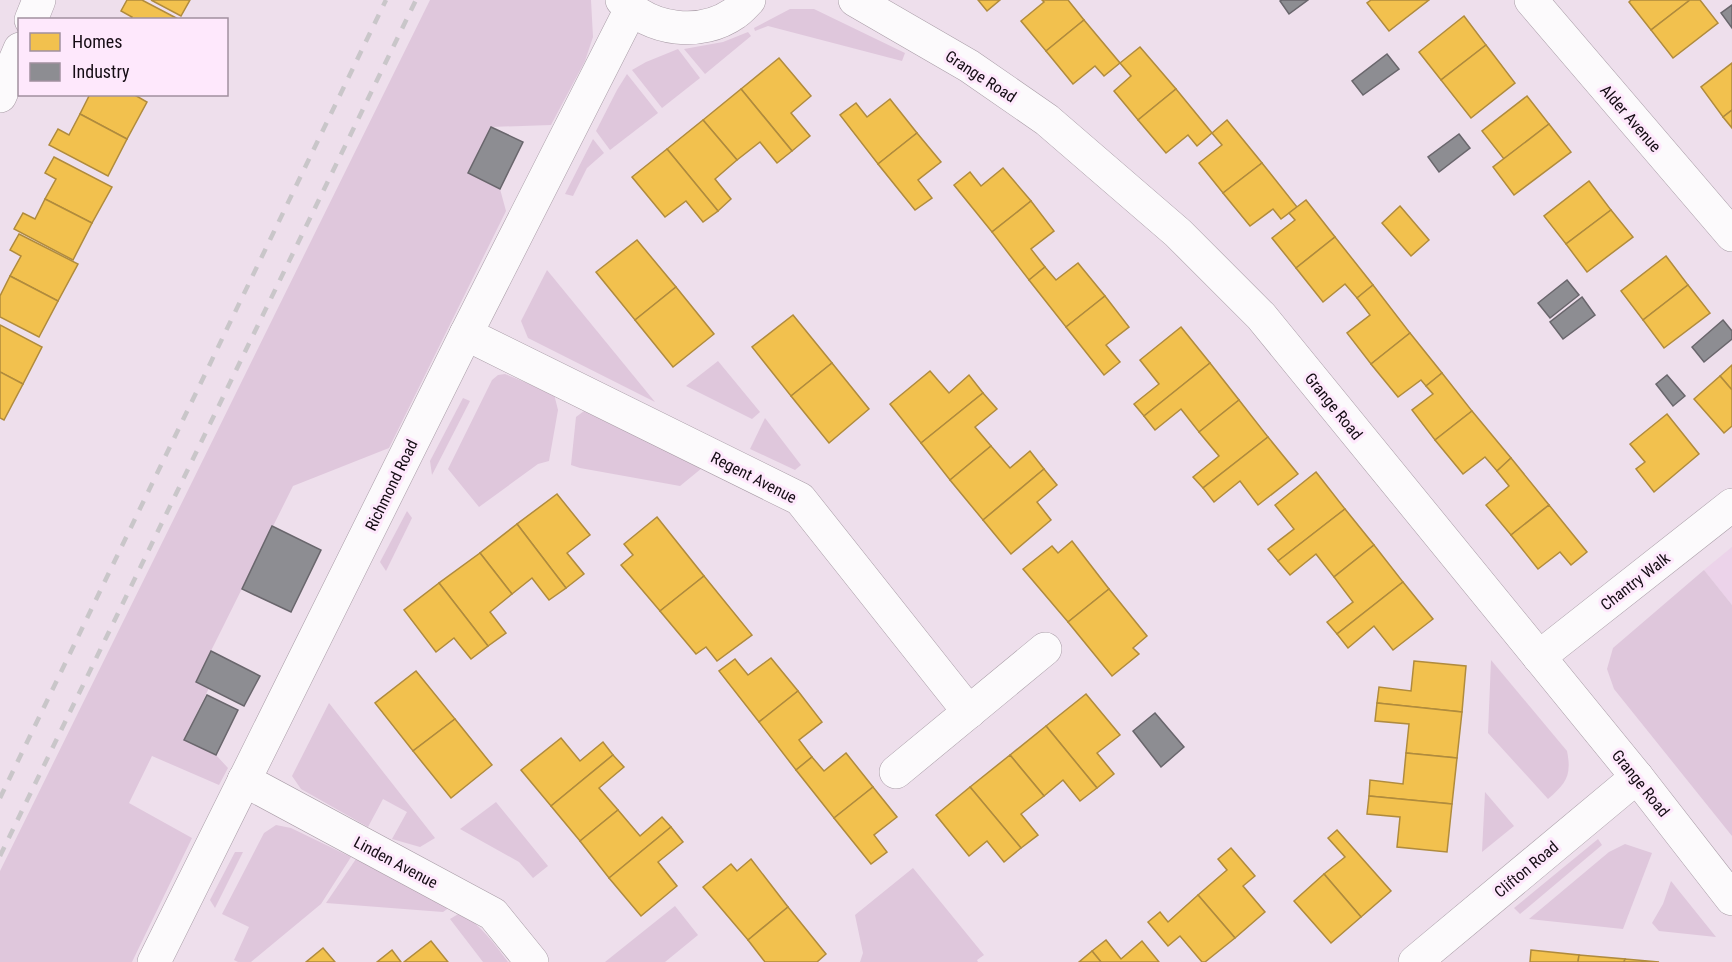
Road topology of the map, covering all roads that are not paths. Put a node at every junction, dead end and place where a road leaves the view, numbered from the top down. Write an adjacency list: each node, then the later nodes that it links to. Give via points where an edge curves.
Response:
1 (39, 0): 6 (street)
2 (749, 0): 5 (street, via 735,13 710,25 682,28 655,23)
3 (855, 0): 13 (street, Grange Road, via 969,66 1047,120 1178,233 1261,316)
4 (1531, 0): 9 (street, Alder Avenue)
5 (626, 5): 10 (street, Richmond Road)
6 (33, 18)
7 (18, 54): 8 (street)
8 (0, 96)
9 (1732, 235)
10 (466, 334): 14 (street, Regent Avenue, via 800,499); 17 (street, Richmond Road)
11 (1732, 505): 13 (street, Chantry Walk)
12 (1045, 649): 14 (street)
13 (1539, 657): 16 (street, Grange Road)
14 (969, 712): 15 (street)
15 (896, 772)
16 (1637, 777): 18 (street, Grange Road); 21 (street, Clifton Road)
17 (244, 780): 19 (street, Richmond Road); 20 (street, Linden Avenue, via 493,914)
18 (1732, 899)
19 (154, 962)
20 (532, 962)
21 (1415, 962)

